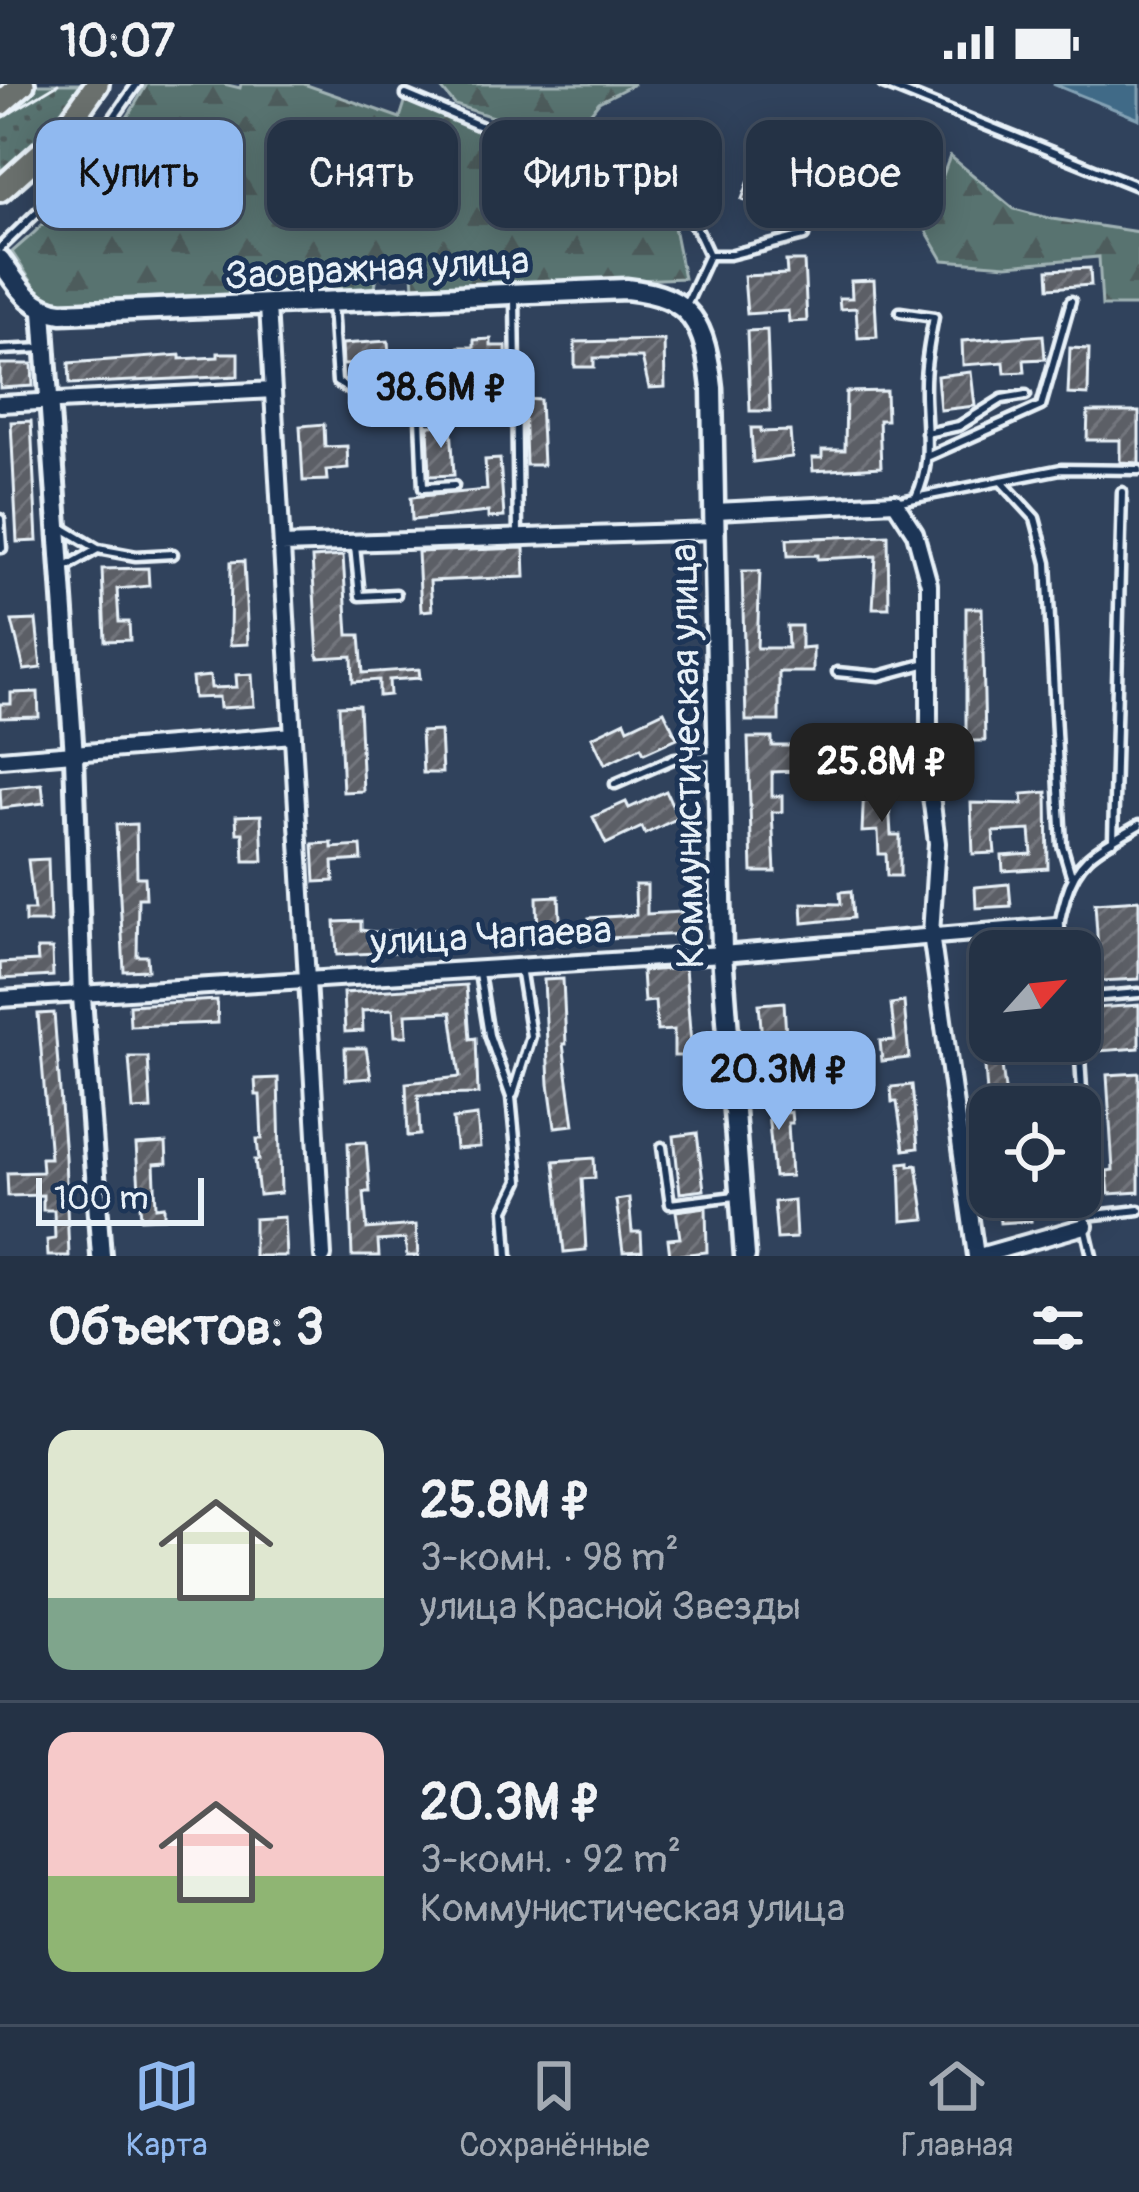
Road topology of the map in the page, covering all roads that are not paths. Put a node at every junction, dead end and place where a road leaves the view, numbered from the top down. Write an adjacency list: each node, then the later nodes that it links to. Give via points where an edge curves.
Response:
1 (23, 84): 6 (highway)
2 (97, 84): 8 (highway, via 60,136)
3 (137, 84): 10 (lane, via 71,179)
4 (883, 84): 7 (lane)
5 (406, 95): 11 (lane, via 685,217)
6 (0, 104)
7 (1139, 187)
8 (0, 190)
9 (804, 236): 11 (lane)
10 (0, 248)
11 (709, 255): 17 (lane)
12 (0, 260): 18 (main road)
13 (515, 293): 15 (main road, Заовражная улица); 17 (main road, Заовражная улица, via 626,289); 37 (lane)
14 (1071, 301): 27 (lane, via 1041,406)
15 (332, 303): 16 (main road, Заовражная улица); 30 (lane, via 337,382 413,403 423,488)
16 (268, 306): 18 (main road, Заовражная улица); 22 (street)
17 (684, 308): 35 (main road, Коммунистическая улица, via 700,327 712,388)
18 (43, 311): 20 (street)
19 (900, 312): 26 (lane, via 934,317)
20 (44, 348): 21 (lane); 24 (street)
21 (0, 350)
22 (273, 390): 24 (street); 39 (street)
23 (1026, 395): 26 (lane)
24 (48, 401): 25 (street); 36 (street)
25 (0, 404)
26 (926, 433): 27 (lane)
27 (928, 456): 32 (lane)
28 (1139, 470): 29 (lane, via 1061,469)
29 (1000, 481): 32 (lane); 54 (lane, via 1035,518 1047,563 1062,845)
30 (454, 486)
31 (1122, 492): 53 (lane)
32 (916, 497): 33 (lane)
33 (895, 502): 35 (street); 45 (street, via 926,565)
34 (0, 519): 40 (lane)
35 (715, 521): 37 (street); 49 (main road, Коммунистическая улица)
36 (57, 523): 41 (lane); 43 (street)
37 (518, 539): 38 (street)
38 (354, 543): 39 (street); 44 (lane, via 360,596)
39 (283, 544): 47 (street)
40 (2, 548)
41 (98, 549): 42 (lane); 43 (lane)
42 (173, 554)
43 (60, 570): 48 (street)
44 (396, 594)
45 (929, 662): 46 (lane, via 879,676); 57 (street, via 938,843)
46 (837, 672)
47 (293, 734): 48 (street); 61 (street)
48 (74, 756): 50 (street); 64 (street)
49 (718, 756): 51 (lane, via 675,758); 58 (main road, Коммунистическая улица)
50 (0, 759)
51 (615, 784)
52 (1139, 825): 53 (lane)
53 (1113, 841): 54 (lane)
54 (1071, 875): 55 (lane)
55 (1056, 926): 56 (lane); 57 (street, улица Чапаева)
56 (1058, 930)
57 (931, 934): 58 (street, улица Чапаева); 76 (street)
58 (722, 954): 59 (street, улица Чапаева); 69 (main road, Коммунистическая улица)
59 (520, 967): 60 (street, улица Чапаева); 67 (lane, via 531,1036)
60 (478, 970): 61 (street, улица Чапаева); 67 (lane)
61 (308, 977): 64 (street, улица Чапаева); 73 (street)
62 (1139, 993): 63 (lane)
63 (1101, 996)
64 (82, 997): 65 (street, улица Чапаева); 72 (street)
65 (0, 999)
66 (1080, 1062): 71 (lane)
67 (511, 1097): 74 (lane, via 519,1181 505,1210)
68 (662, 1147): 69 (lane, via 670,1204)
69 (739, 1196): 75 (main road, Коммунистическая улица)
70 (1139, 1210): 71 (lane)
71 (1086, 1221): 76 (street); 77 (lane)
72 (100, 1256)
73 (323, 1256)
74 (508, 1256)
75 (745, 1256)
76 (978, 1256)
77 (1092, 1256)

